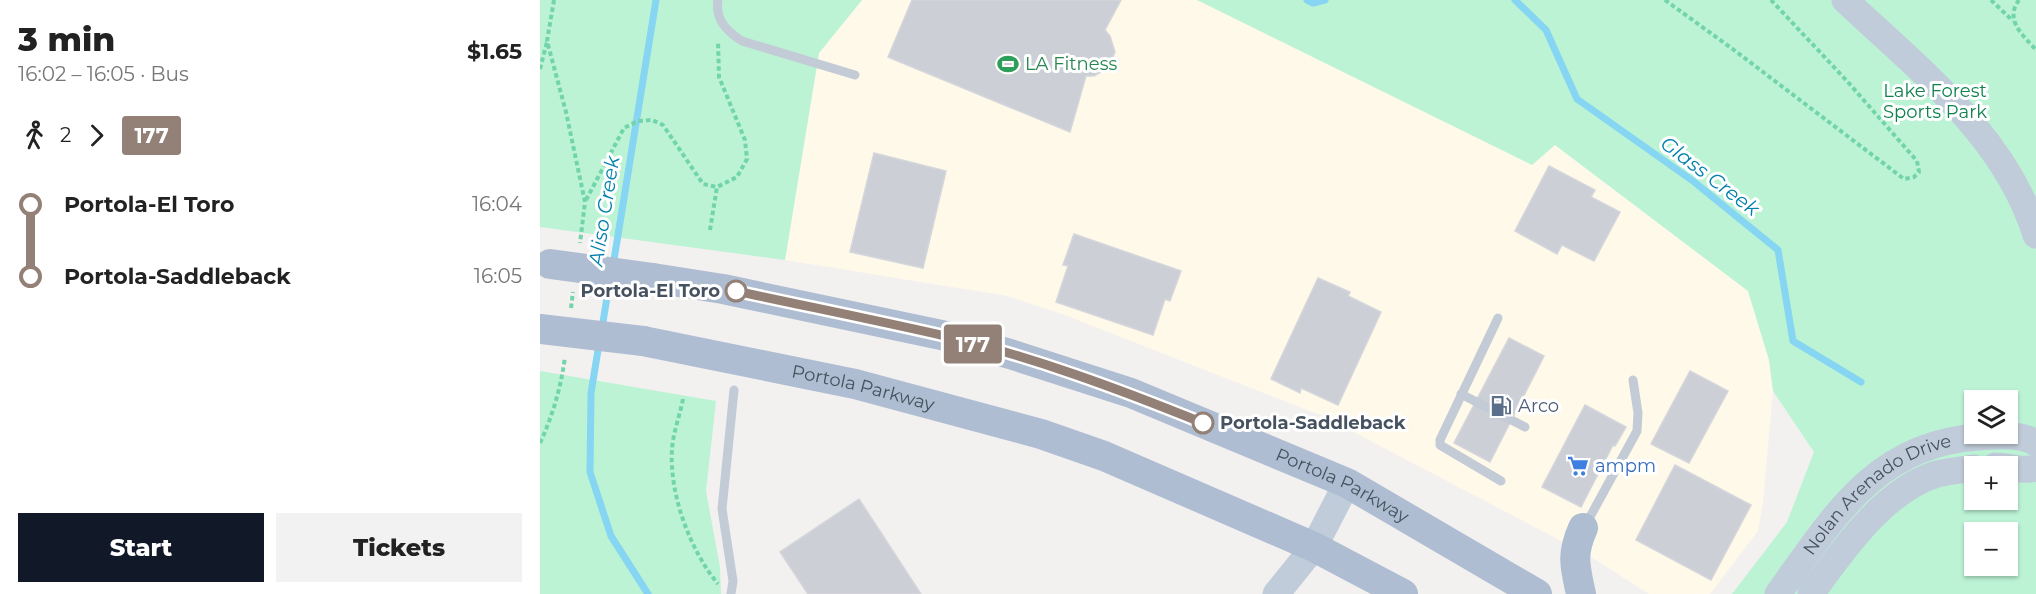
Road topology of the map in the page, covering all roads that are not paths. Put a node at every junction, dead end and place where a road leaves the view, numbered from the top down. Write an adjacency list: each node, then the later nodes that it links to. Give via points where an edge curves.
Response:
1 (718, 0): 3 (lane, via 720,20 741,42)
2 (1845, 0): 4 (street, via 1974,125 2017,189)
3 (855, 75)
4 (2036, 234)
5 (545, 264): 17 (main road, Portola Parkway, bridge, via 723,289 946,336 1131,393)
6 (1498, 318): 10 (lane)
7 (540, 328): 19 (main road, Portola Parkway, bridge, via 643,341 855,384 1041,434 1104,456)
8 (1633, 380): 18 (lane, via 1637,431)
9 (734, 390): 20 (lane, via 722,509 733,581)
10 (1461, 394): 11 (lane); 16 (lane, via 1440,445)
11 (1525, 427)
12 (2036, 443): 25 (street, Nolan Arenado Drive, via 2007,436 1963,438 1920,449 1889,464 1835,516)
13 (2036, 468): 14 (street)
14 (2018, 469)
15 (1964, 470): 26 (street, Nolan Arenado Drive, via 1936,475 1902,492 1875,514)
16 (1502, 481)
17 (1347, 483): 19 (street); 23 (main road, Portola Parkway)
18 (1583, 528): 24 (main road, via 1575,545)
19 (1314, 547): 21 (street); 22 (main road, Portola Parkway)
20 (731, 594)
21 (1276, 594)
22 (1403, 594)
23 (1537, 594)
24 (1581, 594)
25 (1778, 594)
26 (1811, 594)

